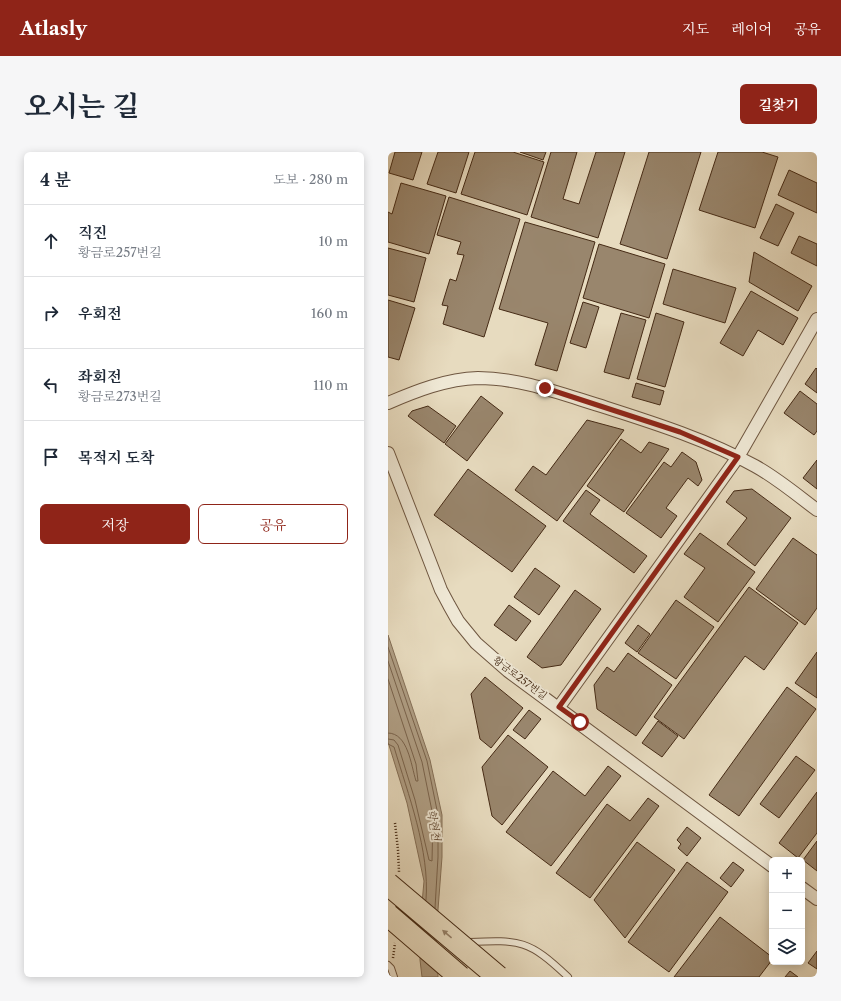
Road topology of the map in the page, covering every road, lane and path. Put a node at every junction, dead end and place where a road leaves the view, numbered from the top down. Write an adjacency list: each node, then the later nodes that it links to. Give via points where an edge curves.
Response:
1 (817, 319): 4 (street)
2 (388, 403): 4 (street, via 455,381 476,378 518,382 545,388 680,432)
3 (388, 453): 6 (street, 황금로257번길, via 441,590 458,621 488,655)
4 (738, 457): 5 (street); 6 (street)
5 (817, 510)
6 (559, 707): 7 (street, 황금로257번길)
7 (769, 864)
8 (388, 884): 15 (highway, one-way to 8, bridge)
9 (805, 890): 10 (street)
10 (817, 899)
11 (388, 915): 13 (highway, bridge)
12 (388, 965): 14 (lane)
13 (464, 970): 16 (lane, via 466,942 511,941 538,950)
14 (394, 977)
15 (498, 977)
16 (568, 977)

